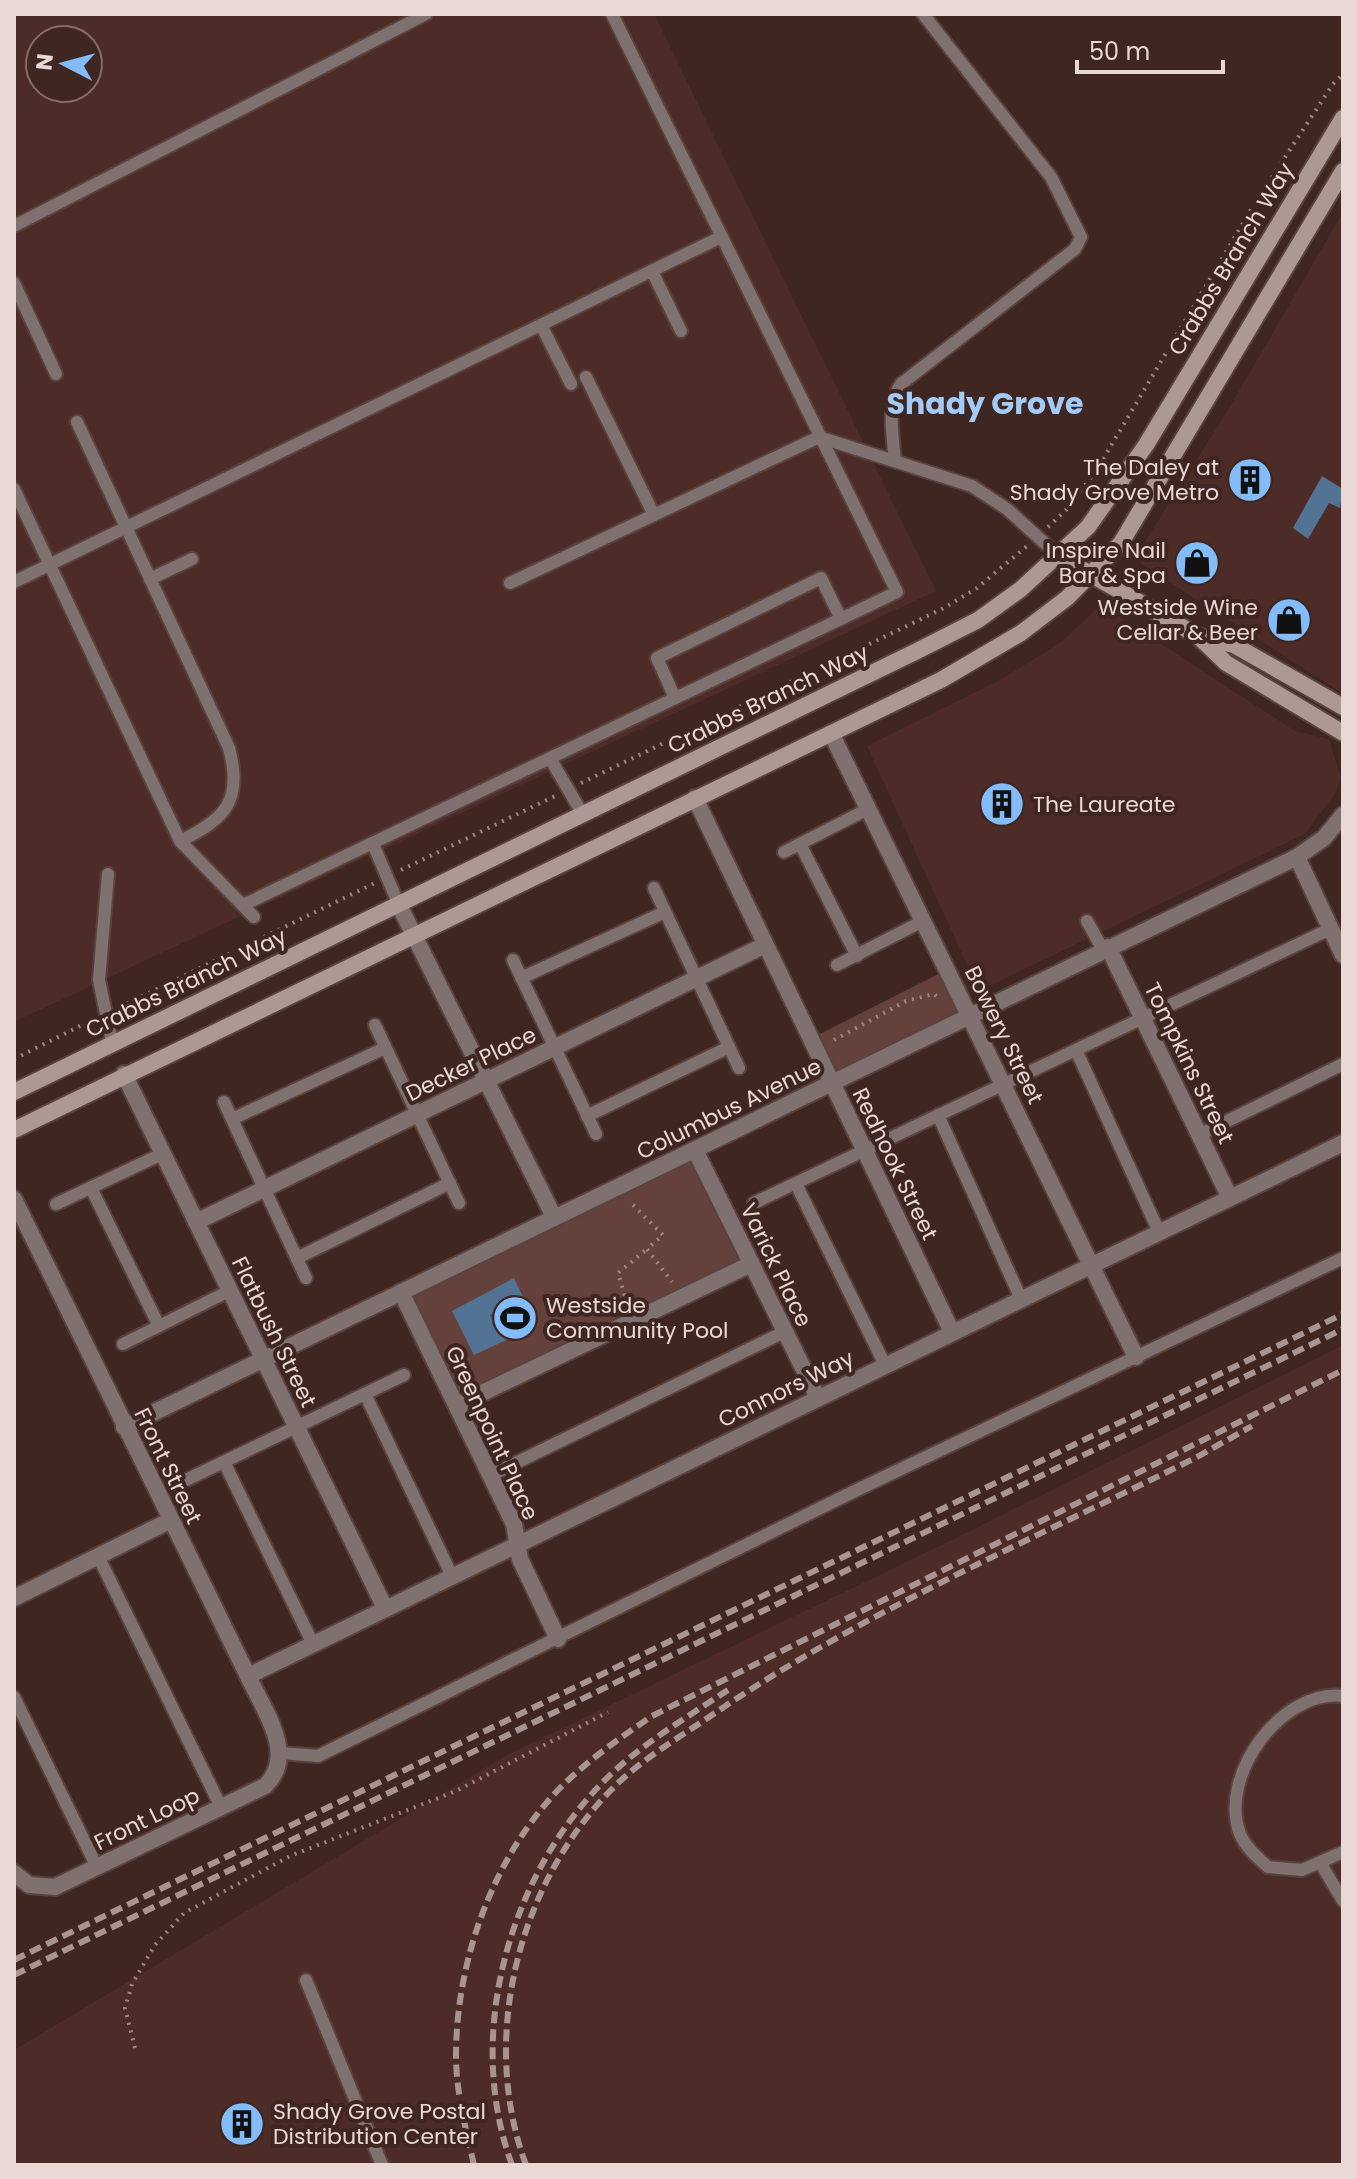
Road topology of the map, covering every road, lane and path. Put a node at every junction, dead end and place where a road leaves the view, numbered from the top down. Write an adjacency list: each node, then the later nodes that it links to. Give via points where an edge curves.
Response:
1 (426, 14): 6 (lane)
2 (612, 14): 7 (lane)
3 (923, 14): 17 (lane, via 1051,177 1081,237 1075,249 901,384 892,415)
4 (1343, 118): 21 (main road, Crabbs Branch Way, via 1146,445 1088,527)
5 (1343, 171): 24 (main road, via 1137,520)
6 (14, 226)
7 (721, 237): 8 (lane); 16 (lane)
8 (652, 271): 10 (lane); 11 (lane)
9 (14, 283): 12 (lane)
10 (541, 325): 14 (lane); 20 (lane)
11 (681, 331)
12 (56, 374)
13 (586, 377): 19 (lane)
14 (571, 384)
15 (77, 422): 20 (lane)
16 (819, 437): 17 (lane); 19 (lane); 28 (lane, via 897,592)
17 (895, 461): 21 (lane, via 972,486 1007,509)
18 (14, 489): 23 (lane)
19 (654, 515): 27 (lane)
20 (125, 527): 23 (lane); 25 (lane)
21 (1059, 556): 24 (main road); 37 (main road, Crabbs Branch Way, via 978,620)
22 (192, 559): 25 (lane)
23 (49, 564): 26 (lane); 39 (lane)
24 (1092, 574): 29 (main road); 32 (main road, via 1021,633 941,680)
25 (150, 579): 39 (lane, via 235,769 235,792 226,808 215,821)
26 (14, 582)
27 (510, 583)
28 (841, 619): 30 (lane); 30 (lane, via 821,578 807,584 657,658)
29 (1198, 636): 31 (main road, via 1234,645); 33 (main road, via 1226,663)
30 (675, 698): 34 (lane)
31 (1343, 707)
32 (831, 733): 35 (main road); 36 (street, Bowery Street)
33 (1343, 733)
34 (551, 760): 37 (lane); 40 (lane)
35 (695, 798): 53 (main road); 54 (street, Redhook Street)
36 (868, 809): 41 (lane); 50 (street, Bowery Street)
37 (582, 813): 47 (main road, Crabbs Branch Way)
38 (1343, 815): 43 (street, Columbus Avenue, via 1324,838)
39 (180, 841): 46 (lane)
40 (373, 844): 46 (lane); 47 (lane)
41 (800, 844): 42 (lane); 57 (lane)
42 (784, 852)
43 (1297, 857): 52 (street); 55 (street, Columbus Avenue)
44 (108, 874): 67 (lane, via 99,980)
45 (654, 888): 48 (lane)
46 (243, 905): 49 (lane)
47 (399, 905): 53 (street); 67 (main road, Crabbs Branch Way)
48 (665, 912): 60 (lane); 61 (lane)
49 (254, 917)
50 (923, 921): 57 (lane); 63 (street, Bowery Street)
51 (1087, 921): 55 (lane)
52 (1330, 929): 56 (street); 64 (lane)
53 (415, 936): 74 (main road); 75 (street)
54 (765, 945): 61 (street, Decker Place); 76 (street, Redhook Street)
55 (1106, 949): 63 (street, Columbus Avenue); 64 (street, Tompkins Street)
56 (1343, 955)
57 (857, 956): 59 (lane)
58 (513, 960): 60 (lane)
59 (837, 965)
60 (521, 978): 70 (lane)
61 (696, 979): 68 (lane); 70 (street, Decker Place)
62 (947, 999): 66 (path, via 934,994 906,1001)
63 (971, 1014): 76 (street, Columbus Avenue); 77 (street, Bowery Street)
64 (1142, 1018): 71 (lane); 86 (street, Tompkins Street)
65 (375, 1025): 69 (lane)
66 (834, 1040)
67 (112, 1042): 78 (main road, Crabbs Branch Way)
68 (729, 1047): 73 (lane); 82 (lane)
69 (385, 1048): 80 (lane); 83 (lane)
70 (555, 1048): 75 (street, Decker Place); 82 (lane)
71 (1076, 1050): 77 (lane); 103 (lane)
72 (1343, 1064): 86 (lane)
73 (739, 1068)
74 (124, 1074): 84 (main road); 90 (street, Flatbush Street)
75 (487, 1082): 80 (street, Decker Place); 101 (street)
76 (832, 1083): 88 (street, Redhook Street); 89 (street, Columbus Avenue)
77 (1004, 1084): 81 (lane); 108 (street, Bowery Street)
78 (14, 1092)
79 (224, 1102): 83 (lane)
80 (418, 1115): 91 (lane); 94 (street, Decker Place)
81 (938, 1115): 88 (lane); 113 (lane)
82 (587, 1116): 85 (lane)
83 (232, 1119): 94 (lane)
84 (14, 1130)
85 (596, 1134)
86 (1199, 1135): 95 (street, Tompkins Street)
87 (1343, 1143): 95 (street, Connors Way)
88 (864, 1150): 92 (lane); 117 (street, Redhook Street)
89 (696, 1152): 101 (street, Columbus Avenue); 107 (street, Varick Place)
90 (162, 1154): 93 (lane); 102 (street, Flatbush Street)
91 (450, 1183): 97 (lane); 105 (lane)
92 (796, 1184): 98 (lane); 121 (lane)
93 (91, 1188): 99 (lane); 115 (lane)
94 (264, 1189): 102 (street, Decker Place); 105 (lane)
95 (1230, 1198): 103 (street, Connors Way)
96 (14, 1199): 126 (street, Front Street)
97 (459, 1203)
98 (754, 1203)
99 (56, 1204)
100 (633, 1205): 104 (path, via 663,1235)
101 (554, 1217): 112 (street, Columbus Avenue)
102 (196, 1222): 111 (street, Flatbush Street)
103 (1159, 1232): 108 (street, Connors Way)
104 (647, 1249): 110 (path); 114 (path, via 618,1273)
105 (297, 1258): 109 (lane)
106 (1343, 1258): 119 (lane)
107 (751, 1264): 116 (street, Varick Place); 125 (street)
108 (1090, 1265): 113 (street, Connors Way); 119 (street, Bowery Street)
109 (306, 1278)
110 (672, 1282)
111 (229, 1291): 115 (lane); 120 (street, Flatbush Street)
112 (401, 1292): 120 (street, Columbus Avenue); 125 (street, Greenpoint Place)
113 (1021, 1299): 117 (street, Connors Way)
114 (627, 1303)
115 (159, 1326): 118 (lane)
116 (784, 1332): 124 (street, Varick Place); 129 (lane)
117 (952, 1332): 121 (street, Connors Way)
118 (123, 1344)
119 (1136, 1357): 137 (lane)
120 (261, 1360): 126 (street, Columbus Avenue); 127 (street, Flatbush Street)
121 (885, 1365): 124 (street, Connors Way)
122 (404, 1375): 123 (lane)
123 (365, 1394): 127 (lane); 134 (lane)
124 (818, 1398): 132 (street, Connors Way)
125 (457, 1405): 129 (street, Greenpoint Place)
126 (124, 1427): 131 (street, Front Street)
127 (296, 1427): 128 (lane); 136 (street, Flatbush Street)
128 (224, 1462): 130 (lane); 138 (lane)
129 (491, 1475): 132 (street, Greenpoint Place)
130 (186, 1480)
131 (169, 1521): 133 (street); 139 (street, Front Street)
132 (518, 1544): 134 (street, Connors Way); 137 (street, Greenpoint Place)
133 (98, 1556): 135 (street); 144 (lane)
134 (452, 1576): 136 (street, Connors Way)
135 (14, 1598)
136 (385, 1608): 138 (street, Connors Way)
137 (558, 1639): 143 (lane, via 318,1756)
138 (313, 1644): 139 (street, Connors Way)
139 (248, 1676): 143 (street, Front Street)
140 (1343, 1696): 146 (lane, via 1314,1697 1280,1719 1248,1761 1238,1790 1237,1823 1257,1858 1285,1871)
141 (14, 1697): 147 (lane)
142 (608, 1712): 151 (path, via 456,1791 290,1856 184,1913 155,1945 132,1984 125,2008)
143 (280, 1753): 144 (street, Front Loop, via 276,1776)
144 (221, 1807): 147 (street, Front Loop)
145 (1343, 1852): 146 (lane)
146 (1321, 1864): 149 (lane)
147 (97, 1867): 148 (street, Front Loop, via 41,1889)
148 (14, 1873)
149 (1343, 1901)
150 (306, 1980): 152 (lane)
151 (135, 2048)
152 (382, 2165)

